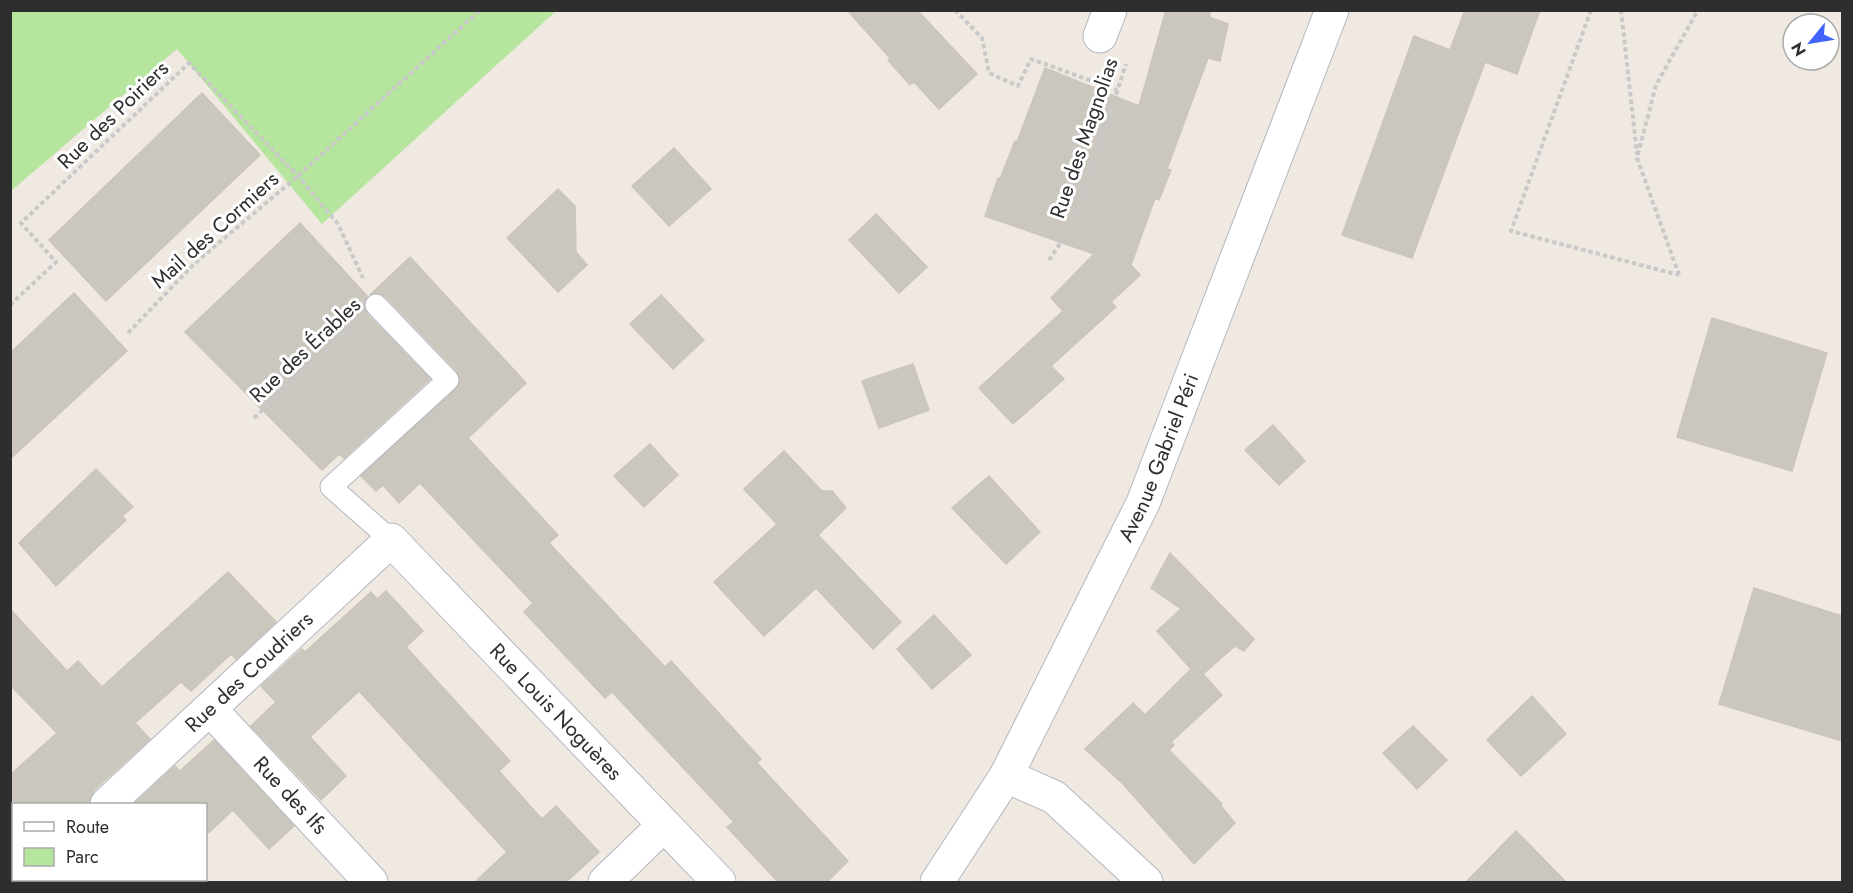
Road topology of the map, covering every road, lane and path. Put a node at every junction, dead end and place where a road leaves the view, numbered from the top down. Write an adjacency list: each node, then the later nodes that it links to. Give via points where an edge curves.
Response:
1 (480, 10): 10 (path, Mail des Cormiers)
2 (956, 10): 8 (path, via 982,38 989,73 1018,86 1031,59)
3 (1332, 10): 18 (street, Avenue Gabriel Péri, via 1143,503)
4 (1591, 10): 9 (path, via 1511,231 1679,275)
5 (1621, 10): 9 (path)
6 (1698, 10): 9 (path, via 1656,84)
7 (1105, 23): 8 (path, Rue des Magnolias, via 1130,55)
8 (1117, 90): 11 (path, Rue des Magnolias, via 1074,224)
9 (1637, 158)
10 (298, 176): 12 (path, Rue des Poiriers, via 189,63 21,223 56,262); 13 (path, Rue des Poiriers, via 338,224); 14 (path, Mail des Cormiers, via 195,262)
11 (1049, 260)
12 (10, 305)
13 (376, 305): 15 (path, Rue des Érables); 16 (lane, via 448,380 331,487)
14 (128, 333)
15 (254, 418)
16 (391, 540): 17 (street, Rue des Coudriers); 20 (street, Rue Louis Noguères)
17 (210, 709): 19 (street, Rue des Coudriers); 21 (street, Rue des Ifs)
18 (1006, 776): 24 (street, Avenue Gabriel Péri); 25 (street, via 1054,797)
19 (108, 803)
20 (664, 825): 22 (street); 23 (street, Rue Louis Noguères)
21 (371, 882)
22 (605, 882)
23 (719, 882)
24 (937, 882)
25 (1146, 882)

